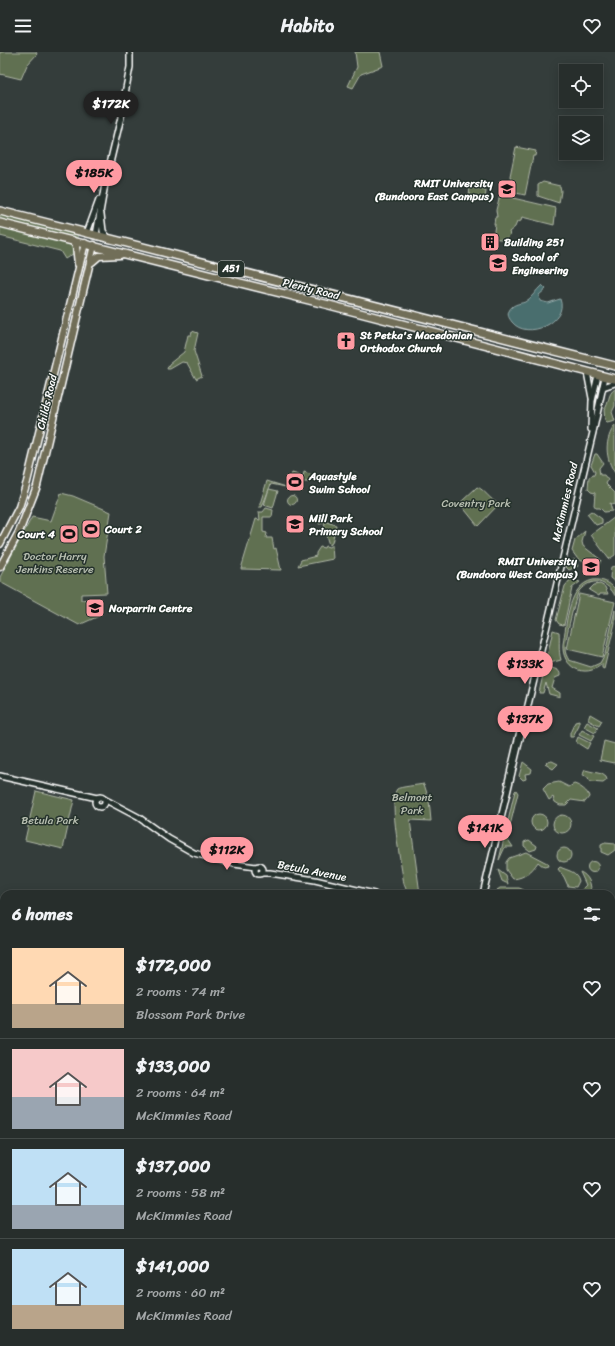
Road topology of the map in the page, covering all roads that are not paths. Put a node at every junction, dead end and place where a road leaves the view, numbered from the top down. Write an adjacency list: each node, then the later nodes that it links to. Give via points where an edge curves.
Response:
1 (130, 52): 2 (street, via 122,113)
2 (105, 184): 3 (street); 6 (street)
3 (101, 207): 7 (street); 8 (street, via 103,231)
4 (0, 210): 6 (highway, Plenty Road / A51)
5 (0, 223): 9 (highway, Plenty Road / A51)
6 (87, 233): 7 (highway, Plenty Road / A51); 10 (highway, Childs Road)
7 (96, 235): 8 (highway, Plenty Road / A51); 11 (highway, Childs Road)
8 (109, 238): 16 (highway, Plenty Road / A51)
9 (72, 240): 10 (highway, Plenty Road / A51); 14 (main road, via 77,250)
10 (85, 243): 11 (highway, Plenty Road / A51); 14 (main road, Childs Road)
11 (94, 245): 12 (highway, Plenty Road / A51); 13 (main road, Childs Road)
12 (130, 254): 13 (main road, via 99,256); 18 (highway, Plenty Road / A51)
13 (92, 262): 15 (main road, Childs Road)
14 (77, 276): 15 (main road, via 83,276); 24 (main road, Childs Road)
15 (87, 281): 26 (main road, Childs Road)
16 (605, 363): 17 (highway, Plenty Road); 19 (highway, McKimmies Road)
17 (615, 366)
18 (587, 372): 19 (highway, Plenty Road / A51); 23 (street)
19 (602, 376): 20 (highway, Plenty Road); 22 (street, McKimmies Road); 23 (street, McKimmies Road)
20 (615, 379)
21 (615, 383): 22 (street)
22 (603, 388): 25 (street, McKimmies Road)
23 (592, 401): 25 (street, McKimmies Road)
24 (40, 428): 26 (main road, via 46,432); 28 (main road, Childs Road)
25 (591, 436): 38 (street, McKimmies Road, via 537,666 513,755 503,812)
26 (49, 440): 27 (main road, Childs Road)
27 (46, 451): 28 (main road); 29 (main road, Childs Road)
28 (33, 458): 29 (main road); 30 (main road, Childs Road, via 19,507)
29 (44, 463): 31 (main road, Childs Road, via 20,532)
30 (0, 544)
31 (0, 567)
32 (0, 776): 34 (street)
33 (104, 799): 34 (street); 35 (street); 36 (street)
34 (96, 800): 35 (street, via 98,807)
35 (103, 806): 36 (street)
36 (118, 806): 37 (street, Betula Avenue, via 187,850 205,857 255,869 258,874 262,871)
37 (357, 890)
38 (484, 890)

